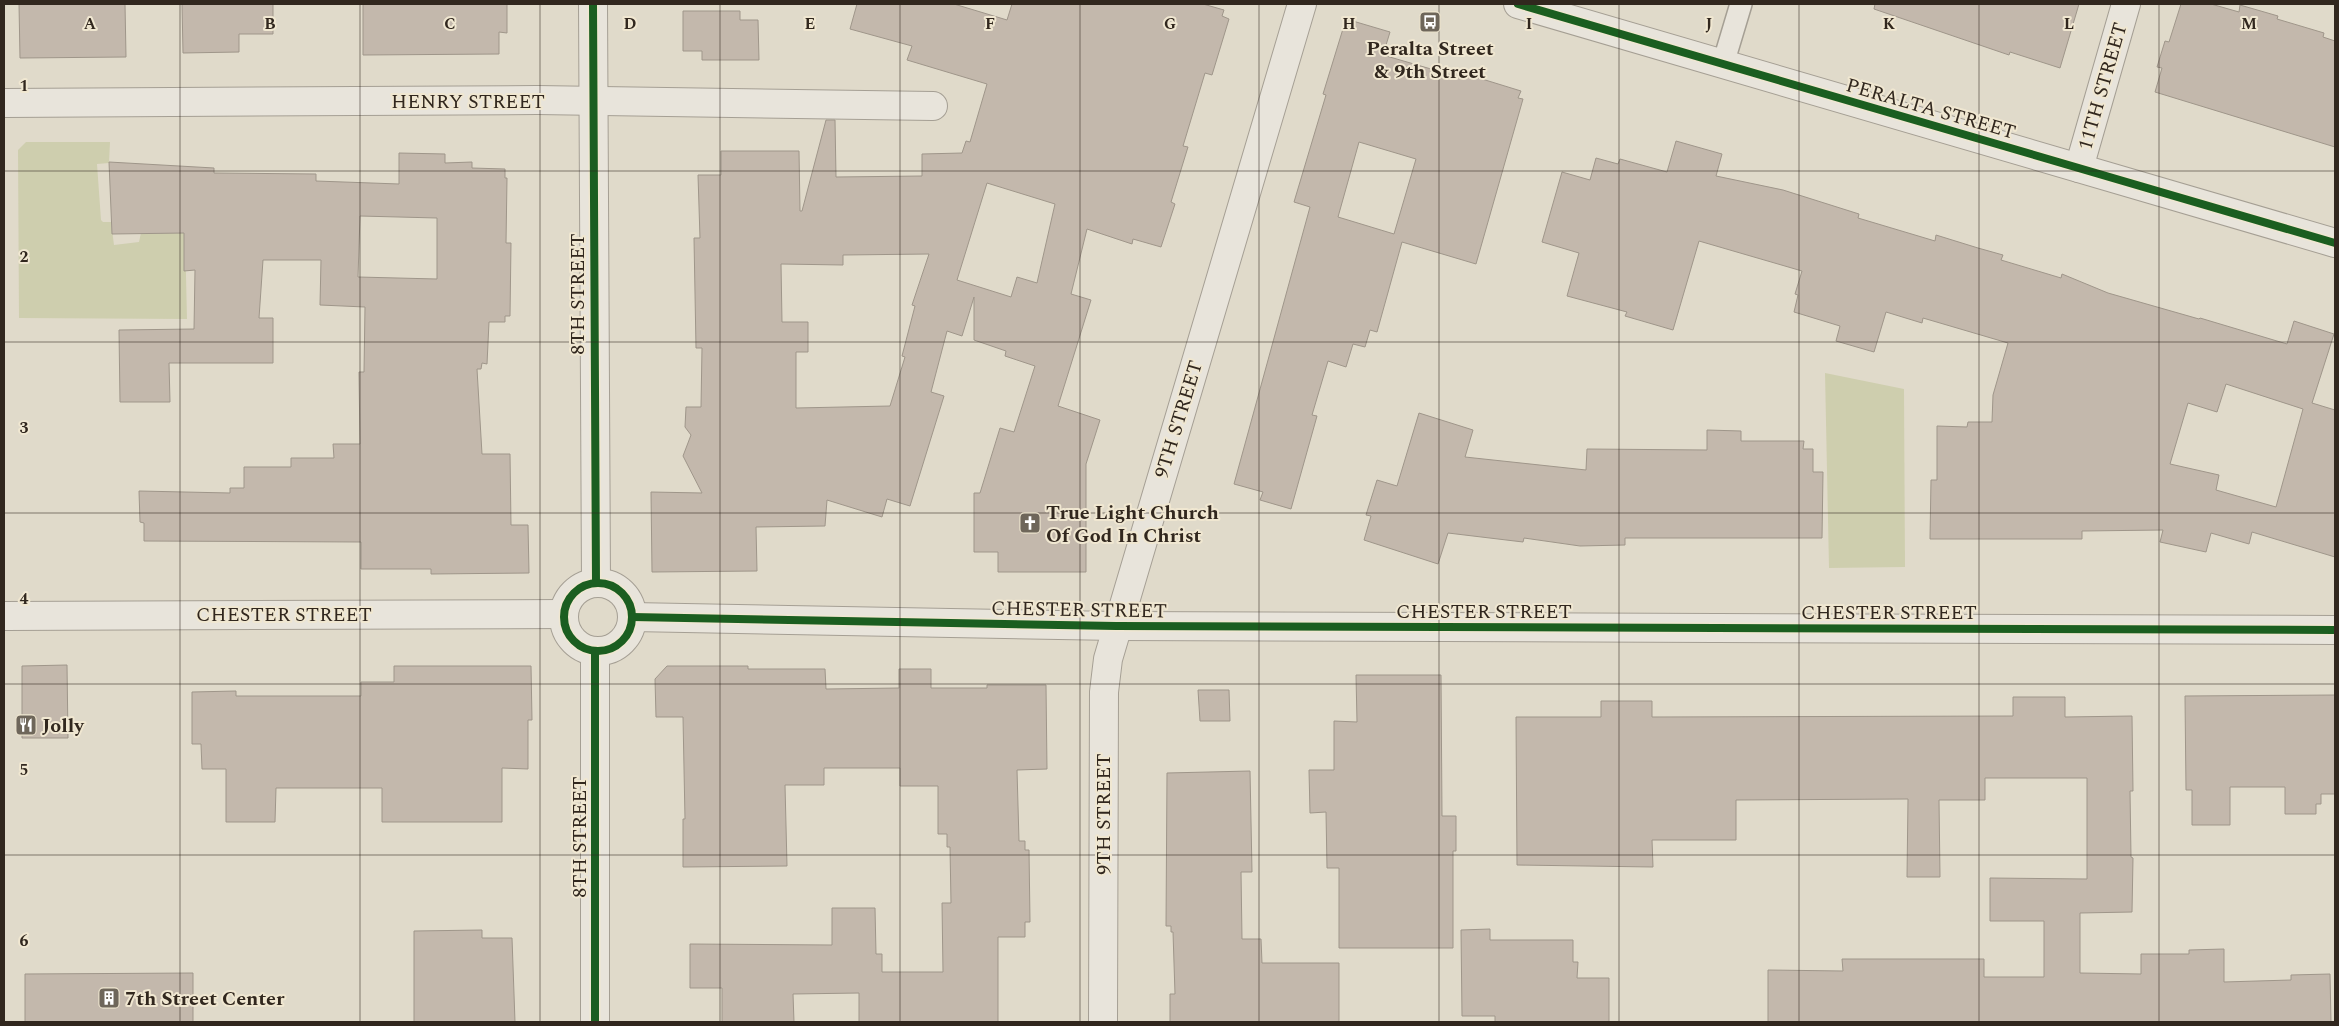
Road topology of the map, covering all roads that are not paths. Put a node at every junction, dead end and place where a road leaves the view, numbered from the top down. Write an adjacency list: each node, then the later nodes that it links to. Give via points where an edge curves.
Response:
1 (593, 4): 8 (street, 8TH STREET)
2 (1302, 4): 17 (street, 9TH STREET)
3 (1518, 4): 6 (street, PERALTA STREET)
4 (1741, 4): 7 (lane)
5 (2126, 4): 11 (street, 11TH STREET)
6 (1555, 9): 7 (street, PERALTA STREET)
7 (1723, 64): 11 (street, PERALTA STREET)
8 (593, 101): 9 (street, HENRY STREET); 10 (street, HENRY STREET); 13 (street, 8TH STREET)
9 (4, 103)
10 (933, 106)
11 (2079, 168): 12 (street, PERALTA STREET)
12 (2335, 243)
13 (596, 583): 14 (street, via 578,590 571,597); 16 (street, via 617,588 625,596)
14 (564, 614): 15 (street, CHESTER STREET); 19 (street, via 576,643)
15 (4, 616)
16 (632, 617): 17 (street, CHESTER STREET); 19 (street, via 631,628 617,646)
17 (1116, 626): 18 (street, CHESTER STREET); 21 (street, 9TH STREET, via 1104,692)
18 (2335, 630)
19 (595, 651): 20 (street, 8TH STREET)
20 (595, 1022)
21 (1103, 1022)

